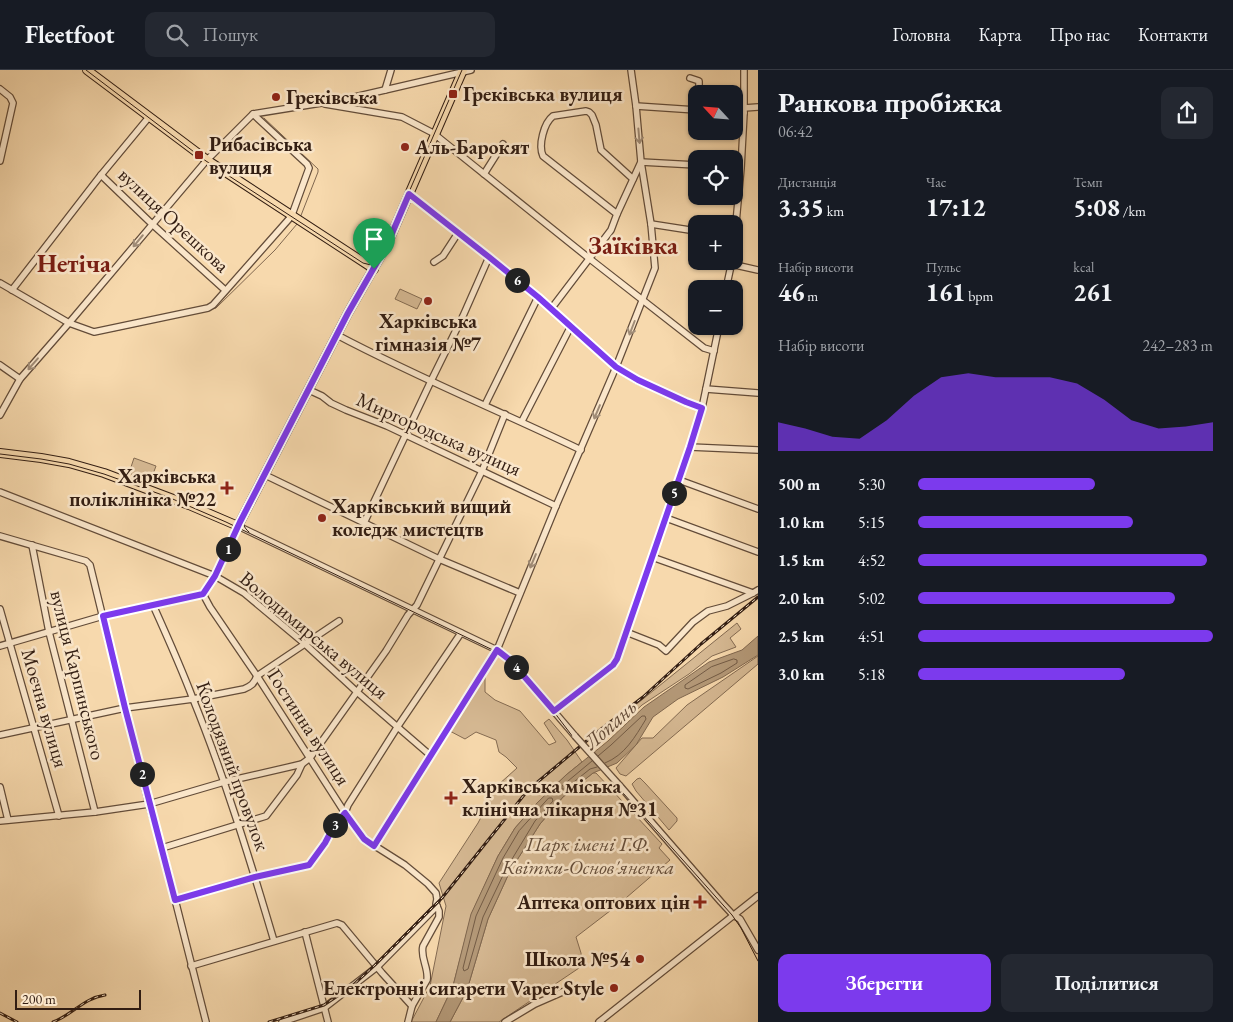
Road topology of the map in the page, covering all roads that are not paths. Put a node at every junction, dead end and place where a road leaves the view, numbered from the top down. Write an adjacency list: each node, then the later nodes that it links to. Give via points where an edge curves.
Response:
1 (87, 70): 17 (main road)
2 (391, 70): 10 (street)
3 (470, 70): 6 (street)
4 (631, 70): 12 (street)
5 (744, 70): 15 (street)
6 (462, 71): 10 (street); 18 (main road)
7 (690, 78): 8 (street, via 699,81)
8 (699, 85)
9 (0, 89): 21 (street, via 13,103)
10 (385, 90): 11 (street)
11 (321, 103): 16 (street); 18 (street, via 402,116)
12 (636, 106): 14 (street); 23 (street, one-way to 23)
13 (758, 108): 15 (street)
14 (688, 109)
15 (744, 110): 20 (street)
16 (252, 114): 22 (street); 30 (street, via 309,168)
17 (149, 118): 22 (main road); 26 (street)
18 (435, 134): 25 (street); 28 (main road)
19 (503, 144): 25 (street)
20 (739, 150)
21 (0, 162)
22 (205, 162): 30 (main road); 31 (street)
23 (641, 162): 24 (street); 27 (street); 32 (street)
24 (688, 165)
25 (484, 174): 36 (street)
26 (101, 175): 31 (street, вулиця Орєшкова); 42 (street)
27 (633, 179): 29 (street); 29 (street, via 601,150 592,114 586,111 549,119 540,144 542,156)
28 (409, 194): 34 (street); 39 (main road)
29 (617, 214): 36 (street, via 611,230)
30 (291, 216): 39 (main road); 43 (street)
31 (152, 224): 43 (street, вулиця Орєшкова); 47 (street, one-way to 47)
32 (651, 224): 33 (street); 45 (street, via 655,268)
33 (688, 230)
34 (458, 233): 35 (street); 37 (street)
35 (489, 257): 44 (street); 55 (street)
36 (590, 259): 45 (street); 46 (street)
37 (434, 262)
38 (743, 266): 40 (street)
39 (374, 269): 49 (main road)
40 (758, 270)
41 (0, 283): 42 (street)
42 (12, 290): 47 (street)
43 (225, 290): 47 (street, via 208,308 94,332)
44 (538, 297): 46 (street); 59 (street)
45 (642, 300): 51 (street, via 704,348); 53 (street, one-way to 53)
46 (551, 309): 48 (street)
47 (69, 323): 54 (street, one-way to 54)
48 (571, 326): 53 (street); 63 (street)
49 (337, 335): 55 (street); 57 (main road)
50 (717, 335): 51 (street)
51 (714, 351): 56 (street)
52 (0, 365): 54 (street)
53 (616, 367): 60 (street); 66 (street, one-way to 66)
54 (20, 379): 62 (street)
55 (431, 381): 59 (street); 64 (street)
56 (706, 389): 58 (street); 60 (street)
57 (309, 390): 64 (street, Миргородська вулиця); 70 (main road)
58 (758, 393)
59 (485, 405): 61 (street)
60 (702, 408): 65 (street)
61 (505, 414): 63 (street); 69 (street)
62 (0, 415)
63 (522, 422): 66 (street)
64 (405, 435): 69 (street, Миргородська вулиця); 76 (street)
65 (690, 447): 67 (street); 71 (street)
66 (581, 450): 73 (street)
67 (758, 450)
68 (0, 453): 77 (main road, via 69,463 96,471 189,504)
69 (482, 471): 73 (street, Миргородська вулиця); 82 (street)
70 (265, 475): 76 (street); 77 (main road)
71 (679, 480): 74 (street); 75 (street)
72 (0, 492): 83 (street, Володимирська вулиця)
73 (556, 506): 84 (street, one-way to 84)
74 (758, 510)
75 (666, 518): 80 (street); 81 (street)
76 (364, 523): 82 (street)
77 (238, 526): 83 (street); 89 (street)
78 (0, 536): 79 (street)
79 (32, 545): 90 (street, via 86,561 90,565); 92 (street, вулиця Карпинського)
80 (758, 552)
81 (652, 557): 85 (street); 93 (street)
82 (439, 559): 84 (street); 89 (street)
83 (215, 576): 86 (street); 96 (street, Володимирська вулиця, via 244,592)
84 (520, 592): 98 (street)
85 (755, 592): 93 (street, via 708,611 666,650)
86 (203, 594): 87 (street); 99 (street, Гостинна вулиця)
87 (153, 605): 90 (street); 101 (street, Колодязний провулок)
88 (0, 610): 95 (street, Моєчна вулиця)
89 (414, 610): 94 (street); 100 (street)
90 (103, 616): 92 (street); 102 (street)
91 (339, 621): 96 (street)
92 (49, 632): 95 (street); 104 (street, вулиця Карпинського)
93 (626, 632): 103 (street, via 613,665)
94 (461, 633): 98 (street); 105 (street)
95 (9, 644): 97 (street); 106 (street, Моєчна вулиця)
96 (305, 644): 99 (street); 100 (street, Володимирська вулиця)
97 (0, 646)
98 (497, 650): 103 (street, via 510,660); 108 (street)
99 (257, 676): 101 (street, via 255,682 244,689); 109 (street, Гостинна вулиця)
100 (357, 692): 105 (street, Володимирська вулиця); 109 (street)
101 (193, 698): 102 (street); 111 (street, Колодязний провулок)
102 (125, 708): 104 (street); 113 (street)
103 (554, 711): 126 (street, bridge)
104 (72, 719): 106 (street); 114 (street, вулиця Карпинського)
105 (398, 726): 108 (street, Володимирська вулиця); 115 (street)
106 (34, 727): 107 (street); 116 (street, Моєчна вулиця)
107 (0, 734)
108 (430, 755): 120 (street)
109 (310, 758): 110 (street); 115 (street, Гостинна вулиця)
110 (302, 764): 111 (street); 119 (street, via 266,816)
111 (224, 782): 113 (street); 119 (street, Колодязний провулок)
112 (0, 787): 117 (street)
113 (149, 804): 114 (street); 121 (street)
114 (96, 812): 116 (street)
115 (345, 813): 120 (street, Гостинна вулиця, via 364,839); 122 (street, via 309,865)
116 (59, 816): 117 (street)
117 (8, 820): 118 (street)
118 (0, 821)
119 (238, 824): 121 (street); 122 (street, Колодязний провулок)
120 (374, 846): 125 (street, Гостинна вулиця, via 428,884 436,893)
121 (162, 848): 124 (street)
122 (255, 877): 124 (street); 128 (street, Колодязний провулок)
123 (758, 896): 126 (street)
124 (175, 900): 130 (street)
125 (438, 907): 131 (street); 133 (street, via 439,917 422,952 428,976)
126 (733, 915): 129 (street, via 740,920); 140 (street)
127 (305, 932): 128 (street); 131 (street, via 337,923 342,925); 134 (street)
128 (274, 941): 130 (street)
129 (758, 950)
130 (191, 966): 135 (street)
131 (377, 968): 133 (street); 134 (street)
132 (567, 990): 139 (street, via 535,1004)
133 (412, 1006): 138 (street)
134 (324, 1008): 136 (street); 137 (street)
135 (206, 1022)
136 (282, 1022)
137 (328, 1022)
138 (408, 1022)
139 (507, 1022)
140 (599, 1022)

